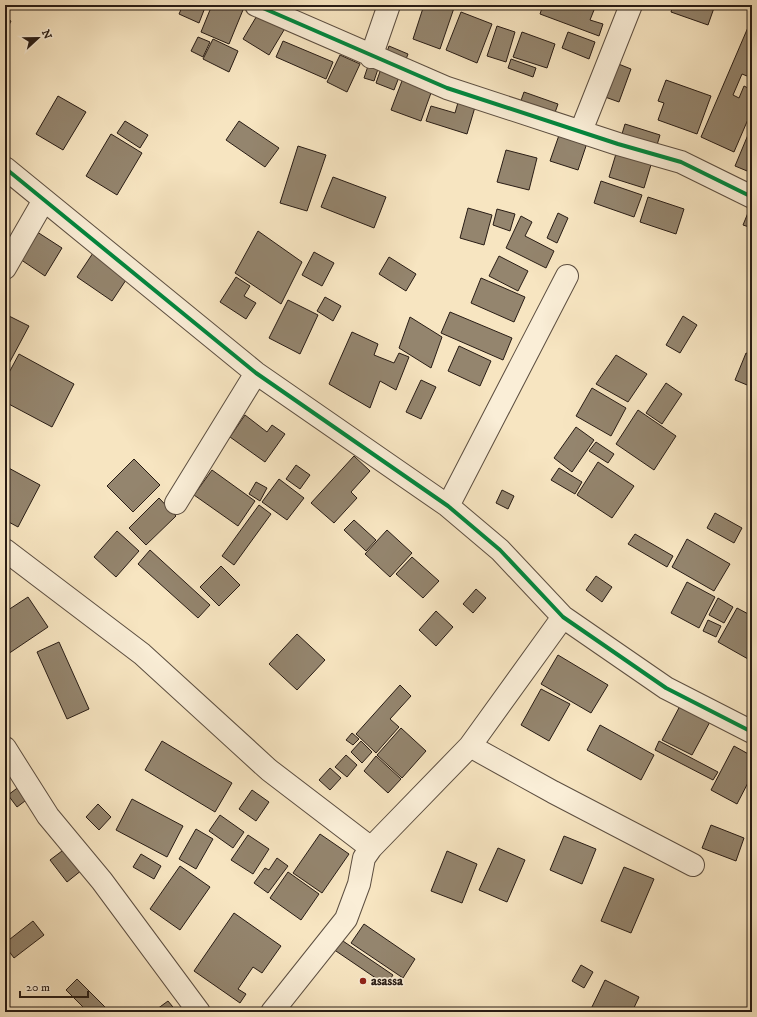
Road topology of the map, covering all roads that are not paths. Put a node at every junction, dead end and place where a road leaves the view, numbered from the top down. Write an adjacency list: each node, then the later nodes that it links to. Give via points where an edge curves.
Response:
1 (256, 5): 4 (street)
2 (389, 5): 4 (street)
3 (631, 5): 5 (street)
4 (371, 57): 5 (street, via 447,88)
5 (581, 131): 7 (street, via 681,162)
6 (5, 168): 8 (street)
7 (752, 197)
8 (44, 200): 9 (street); 11 (street)
9 (5, 268)
10 (567, 276): 13 (street)
11 (256, 372): 12 (street); 13 (street)
12 (176, 503)
13 (448, 506): 15 (street, via 500,550)
14 (5, 550): 19 (street, via 142,654 269,770)
15 (563, 617): 16 (street, via 666,688); 17 (street)
16 (752, 732)
17 (470, 746): 19 (street); 20 (street)
18 (5, 748): 21 (street, via 48,816 102,882)
19 (371, 848): 22 (street, via 364,858 359,884 346,919)
20 (693, 865)
21 (199, 1012)
22 (272, 1012)

